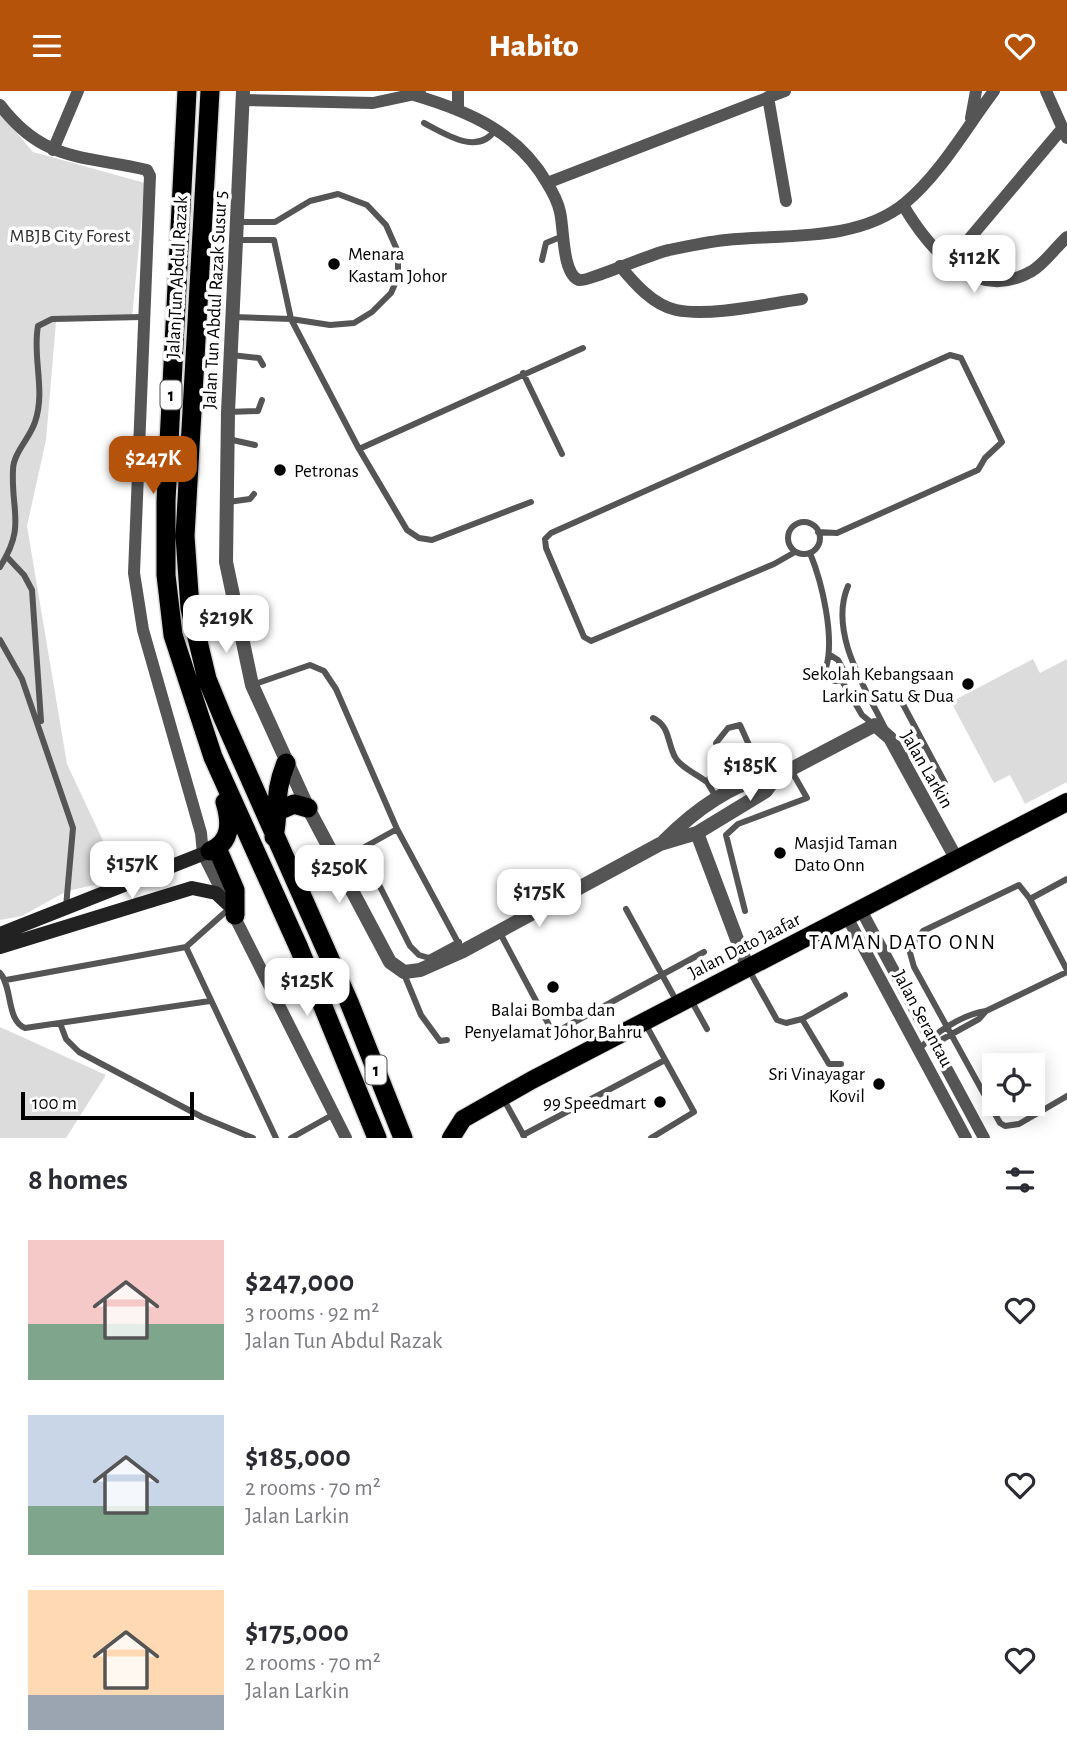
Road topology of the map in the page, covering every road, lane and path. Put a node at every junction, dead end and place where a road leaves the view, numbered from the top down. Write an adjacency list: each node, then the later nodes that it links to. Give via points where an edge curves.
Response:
1 (78, 91): 19 (street)
2 (187, 91): 65 (highway, Jalan Tun Abdul Razak / 1, via 166,575 178,655)
3 (210, 91): 79 (highway, Jalan Tun Abdul Razak / 1, via 186,500 186,577 207,679)
4 (428, 91): 11 (street)
5 (458, 91): 14 (street)
6 (785, 91): 12 (street)
7 (976, 91): 15 (street)
8 (994, 91): 15 (street)
9 (1046, 91): 18 (street)
10 (243, 95): 11 (street, via 373,103); 23 (street, Jalan Tun Abdul Razak Susur 5)
11 (414, 95): 14 (street)
12 (768, 97): 20 (street); 21 (street)
13 (0, 106): 19 (street)
14 (458, 109): 17 (street)
15 (971, 123): 22 (street, via 925,184)
16 (424, 124): 17 (lane, via 459,141 476,143 490,138)
17 (496, 128): 20 (street, via 519,146)
18 (1064, 134): 30 (street)
19 (52, 151): 33 (street, via 147,170)
20 (547, 183): 25 (street)
21 (786, 201)
22 (903, 205): 30 (street); 31 (street, via 844,230 723,240 668,250)
23 (237, 222): 24 (lane); 27 (street, Jalan Tun Abdul Razak Susur 5)
24 (275, 222): 28 (lane); 35 (lane, via 319,197 347,196 377,213 398,252 398,277 391,293 372,312 354,323 330,325)
25 (565, 236): 29 (lane, via 546,243); 31 (street, via 570,273 580,280)
26 (1067, 237): 30 (street, via 1033,270 1015,278 977,278)
27 (236, 240): 28 (lane); 34 (street, Jalan Tun Abdul Razak Susur 5)
28 (274, 240): 35 (lane)
29 (542, 260)
30 (948, 264)
31 (620, 266): 32 (street, via 634,285 675,309 701,311)
32 (802, 299)
33 (142, 317): 52 (lane, via 52,319 38,326 39,408 12,469 17,524); 82 (street, via 136,599 201,833)
34 (233, 317): 35 (lane); 37 (street, Jalan Tun Abdul Razak Susur 5)
35 (292, 319): 44 (lane)
36 (583, 348): 39 (lane)
37 (231, 355): 38 (lane, via 259,358); 41 (street, Jalan Tun Abdul Razak Susur 5)
38 (263, 365)
39 (523, 373): 44 (lane); 45 (lane)
40 (262, 400): 41 (lane, via 258,411)
41 (228, 412): 42 (street, Jalan Tun Abdul Razak Susur 5)
42 (228, 439): 43 (lane); 47 (street, Jalan Tun Abdul Razak Susur 5)
43 (255, 445)
44 (359, 449): 48 (lane, via 407,530 419,538 432,540)
45 (562, 454)
46 (254, 494): 47 (lane, via 250,499)
47 (227, 502): 58 (street, Jalan Tun Abdul Razak Susur 5, via 226,562)
48 (531, 502)
49 (818, 532): 50 (lane, via 807,523 793,526 788,540); 50 (lane, via 837,533 978,470 1002,442 961,358 950,355 545,539 584,636 591,641); 51 (lane, via 817,547)
50 (795, 552): 51 (lane)
51 (810, 553): 56 (lane, via 820,578)
52 (7, 557): 53 (lane); 62 (lane, via 32,590)
53 (0, 567)
54 (848, 586): 63 (lane, via 844,617 848,649)
55 (0, 640): 62 (lane)
56 (830, 655): 57 (lane, via 845,673); 57 (lane, via 827,668 834,681)
57 (842, 681): 61 (lane, via 862,715)
58 (251, 685): 68 (street, Jalan Tun Abdul Razak Susur 5); 77 (lane, via 310,665 324,671)
59 (898, 695): 64 (lane)
60 (653, 718): 71 (lane, via 669,735 676,759)
61 (875, 725): 63 (street, Jalan Larkin); 69 (street, Jalan Larkin)
62 (41, 727): 86 (lane, via 72,828)
63 (890, 738): 66 (street, Jalan Larkin)
64 (924, 744): 66 (lane); 72 (lane)
65 (214, 757): 82 (highway, via 229,816 228,834); 127 (highway, Jalan Tun Abdul Razak / 1)
66 (902, 758): 84 (street, Jalan Larkin)
67 (722, 760): 67 (lane, via 739,767 754,756 740,725 728,728 716,743); 71 (lane)
68 (286, 763): 75 (street, Jalan Tun Abdul Razak Susur 5); 76 (highway, via 275,793)
69 (791, 770): 70 (street, Jalan Larkin); 92 (lane, via 807,798 738,824 726,835)
70 (776, 778): 73 (street, Jalan Larkin, via 760,778); 78 (street, Jalan Larkin, via 766,791)
71 (707, 782): 73 (lane)
72 (946, 783)
73 (720, 798): 78 (street); 80 (street, Jalan Larkin, via 692,815)
74 (1067, 802): 84 (main road, Jalan Dato Jaafar)
75 (308, 808): 76 (highway, via 293,804); 83 (street, Jalan Tun Abdul Razak Susur 5)
76 (278, 811): 79 (highway)
77 (397, 829): 81 (lane); 98 (lane)
78 (696, 833): 80 (street, Jalan Larkin); 100 (street)
79 (274, 838): 128 (highway, Jalan Tun Abdul Razak / 1)
80 (660, 844): 94 (street, Jalan Larkin)
81 (361, 849): 83 (lane); 98 (lane, via 410,946 419,955 429,958)
82 (210, 851): 88 (main road); 91 (highway, via 235,890)
83 (333, 858): 102 (street, Jalan Tun Abdul Razak Susur 5, via 390,962)
84 (957, 860): 93 (main road, Jalan Dato Jaafar)
85 (1067, 879): 87 (lane)
86 (70, 888): 88 (lane); 89 (lane)
87 (1030, 899): 101 (lane); 113 (lane, via 1019,885 1013,886 923,930 911,944 914,967)
88 (84, 901): 89 (main road)
89 (65, 908): 95 (main road)
90 (626, 909): 104 (lane)
91 (233, 911): 96 (main road, via 216,893 192,888); 97 (lane); 121 (street)
92 (745, 911)
93 (854, 913): 100 (main road, Jalan Dato Jaafar); 115 (street, Jalan Serantau); 116 (street, Jalan Serantau)
94 (499, 931): 98 (street, Jalan Larkin); 104 (lane, via 550,1027 558,1031)
95 (0, 934)
96 (0, 947)
97 (186, 947): 105 (lane); 108 (lane)
98 (461, 947): 102 (street, Jalan Larkin, via 420,970)
99 (704, 951): 104 (lane)
100 (747, 966): 107 (main road, Jalan Dato Jaafar); 109 (lane, via 777,1020)
101 (1067, 971): 113 (lane, via 976,1013)
102 (404, 972): 114 (lane, via 431,1033 440,1041)
103 (0, 973): 105 (lane)
104 (662, 975): 107 (lane)
105 (6, 980): 111 (lane, via 20,1026)
106 (845, 995): 109 (lane)
107 (683, 999): 110 (main road, Jalan Dato Jaafar); 112 (lane)
108 (211, 1001): 111 (lane); 124 (lane)
109 (802, 1019): 118 (lane, via 829,1064)
110 (643, 1020): 117 (lane); 119 (main road, Jalan Dato Jaafar)
111 (60, 1023): 123 (lane, via 66,1039 79,1052 202,1117)
112 (707, 1029)
113 (949, 1032): 115 (lane); 120 (lane, via 995,1118 1005,1126)
114 (447, 1040)
115 (932, 1041): 116 (lane); 132 (street, Jalan Serantau)
116 (919, 1049): 131 (street, Jalan Serantau)
117 (666, 1060): 122 (lane); 130 (lane, via 694,1112)
118 (841, 1064)
119 (502, 1096): 122 (lane); 129 (main road, Jalan Dato Jaafar, via 457,1123)
120 (1067, 1096)
121 (334, 1114): 125 (lane); 126 (street)
122 (524, 1137)
123 (253, 1138)
124 (276, 1138)
125 (291, 1138)
126 (346, 1138)
127 (377, 1138)
128 (403, 1138)
129 (451, 1138)
130 (651, 1138)
131 (966, 1138)
132 (984, 1138)

